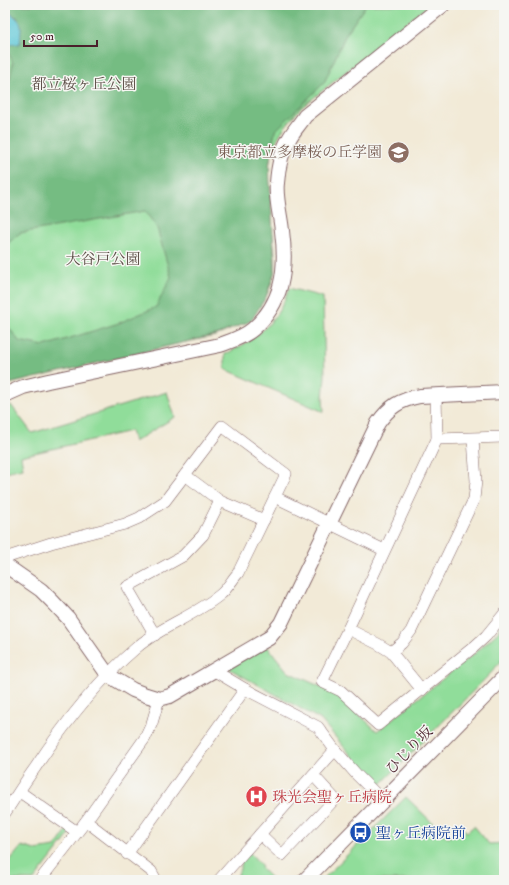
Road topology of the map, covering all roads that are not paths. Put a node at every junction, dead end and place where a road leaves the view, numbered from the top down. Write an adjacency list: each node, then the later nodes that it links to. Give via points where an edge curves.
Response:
1 (444, 5): 3 (street, via 305,116 288,139 280,161 276,184 285,250 284,275 277,297 266,315 252,329 220,345 48,381 23,387)
2 (504, 392): 4 (street)
3 (5, 395)
4 (436, 395): 7 (street); 12 (street, via 408,398 386,412 378,423)
5 (504, 437): 6 (street)
6 (474, 438): 7 (street); 19 (street, via 474,499 412,631)
7 (437, 439): 13 (street)
8 (185, 475): 9 (street, via 222,426 286,474); 10 (street); 14 (street, via 165,501 139,518)
9 (275, 497): 11 (street); 12 (street)
10 (220, 502): 11 (street); 18 (street, via 203,535 183,556 127,587)
11 (264, 520): 18 (street, via 238,574 221,594)
12 (329, 524): 13 (street); 20 (street, via 282,623 269,638)
13 (384, 550): 17 (street)
14 (5, 558)
15 (5, 564): 21 (street, via 41,590 68,618)
16 (504, 614): 24 (street, via 486,636)
17 (348, 629): 19 (street); 24 (street, via 322,682 341,691 378,725)
18 (155, 635): 21 (street, via 133,650)
19 (391, 652): 24 (street)
20 (213, 670): 23 (street); 25 (street, via 170,696)
21 (108, 674): 25 (street, via 133,690); 28 (street, via 74,712)
22 (504, 677): 29 (street, ひじり坂)
23 (245, 689): 26 (street, via 318,727); 34 (street)
24 (422, 690)
25 (159, 699): 31 (street, via 145,738)
26 (335, 750): 27 (street); 29 (street)
27 (313, 775): 33 (street); 33 (street, via 335,799 282,855)
28 (20, 792): 30 (street); 32 (street)
29 (383, 801): 38 (street, ひじり坂)
30 (5, 813)
31 (86, 821): 32 (street); 34 (street)
32 (77, 832): 35 (street)
33 (260, 834): 37 (street)
34 (127, 854): 36 (street, via 151,871)
35 (40, 880)
36 (156, 880)
37 (219, 880)
38 (305, 880)

